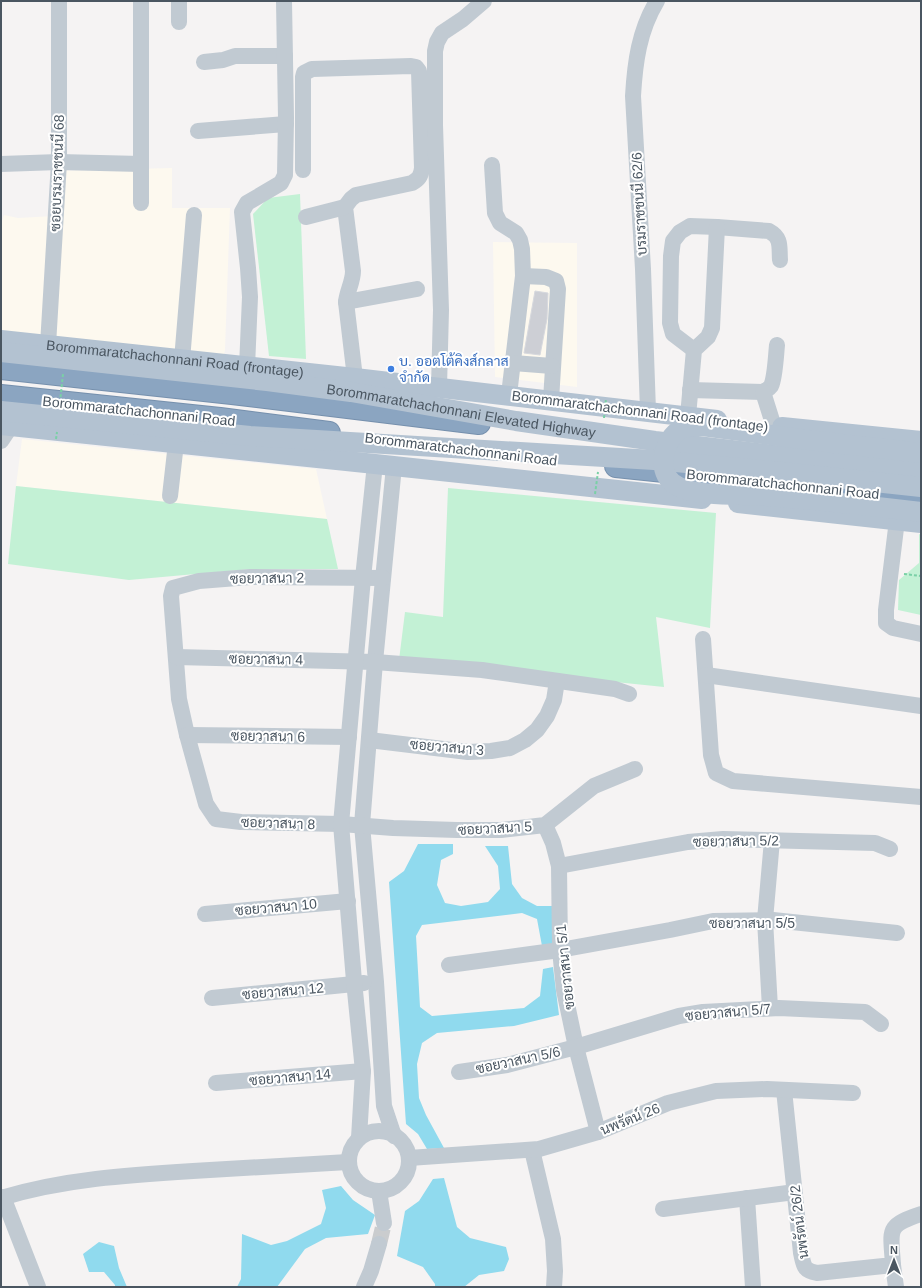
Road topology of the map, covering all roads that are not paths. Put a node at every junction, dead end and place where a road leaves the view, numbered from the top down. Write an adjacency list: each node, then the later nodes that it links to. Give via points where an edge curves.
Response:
1 (59, 1): 12 (street, ซอยบรมราชชนนี 68)
2 (141, 1): 14 (street)
3 (179, 1): 7 (street)
4 (284, 1): 8 (street)
5 (484, 1): 37 (street, via 442,33 435,51 441,310)
6 (657, 1): 43 (street, บรมราชชนนี 62/6, via 641,38 634,71 633,96)
7 (179, 22)
8 (285, 56): 9 (street, via 235,56); 10 (street)
9 (204, 62)
10 (286, 124): 11 (street); 34 (street, via 285,175 281,183 247,203 242,212 250,297)
11 (198, 131)
12 (59, 162): 13 (street); 14 (street); 27 (street, ซอยบรมราชชนนี 68)
13 (1, 164)
14 (141, 164): 17 (street)
15 (492, 165): 23 (street, via 495,213 500,223 516,233 520,240)
16 (303, 170): 18 (street, via 304,73 312,69 416,67 419,71 421,175 412,183 356,194)
17 (141, 204)
18 (345, 207): 20 (street); 25 (street, via 353,271)
19 (194, 215): 31 (street)
20 (306, 217)
21 (717, 227): 22 (street, via 768,231 776,235); 29 (street, via 712,328 708,337); 29 (street, via 690,226 680,232 673,241 670,323 673,334)
22 (780, 260)
23 (523, 276): 32 (street); 33 (street, via 546,277 556,281 558,289)
24 (417, 289): 25 (street)
25 (346, 302): 36 (street)
26 (1, 340): 27 (main road, Borommaratchachonnani Road (frontage))
27 (48, 345): 31 (main road, Borommaratchachonnani Road (frontage))
28 (777, 345): 39 (street, via 771,386)
29 (694, 350): 38 (street)
30 (1, 352): 52 (main road, Borommaratchachonnani Elevated Highway, bridge, via 267,381 655,441)
31 (182, 360): 34 (main road, Borommaratchachonnani Road (frontage))
32 (513, 363): 33 (street); 40 (street)
33 (552, 366): 42 (street)
34 (247, 367): 36 (main road, Borommaratchachonnani Road (frontage))
35 (1, 368): 51 (highway, Borommaratchachonnani Road, via 492,425)
36 (355, 378): 37 (main road, Borommaratchachonnani Road (frontage))
37 (439, 387): 40 (main road, Borommaratchachonnani Road (frontage))
38 (690, 390): 39 (street); 44 (street)
39 (763, 392): 46 (street)
40 (509, 395): 42 (main road, Borommaratchachonnani Road (frontage))
41 (1, 396): 55 (highway, Borommaratchachonnani Road, via 220,419 497,454)
42 (551, 400): 43 (main road, Borommaratchachonnani Road (frontage))
43 (648, 411): 44 (main road, Borommaratchachonnani Road (frontage))
44 (688, 416): 46 (main road, Borommaratchachonnani Road (frontage))
45 (3, 426): 48 (main road); 53 (main road, Borommaratchachonnani Elevated Highway, bridge, via 250,436 654,460)
46 (774, 426): 47 (main road, Borommaratchachonnani Road (frontage))
47 (921, 441)
48 (176, 443): 50 (main road); 54 (street)
49 (921, 453): 56 (main road, bridge, via 688,426 679,430 670,439 665,447 663,459 669,480 687,490)
50 (384, 465): 57 (main road); 59 (street); 60 (street)
51 (921, 465)
52 (921, 472)
53 (921, 487)
54 (170, 496)
55 (921, 498)
56 (921, 512)
57 (897, 520): 58 (main road); 61 (street, via 886,623 893,628)
58 (921, 523)
59 (363, 578): 60 (street, ซอยวาสนา 2); 63 (street, ซอยวาสนา 2, via 250,577 199,581 173,588 171,596); 64 (street)
60 (383, 578): 65 (street)
61 (921, 634)
62 (703, 639): 66 (street)
63 (176, 657): 64 (street, ซอยวาสนา 4); 70 (street, via 179,699)
64 (356, 661): 65 (street, ซอยวาสนา 4); 71 (street)
65 (375, 662): 67 (street, ซอยวาสนา 4, via 482,670); 72 (street)
66 (706, 676): 69 (street); 74 (street, via 711,755 716,773 733,781)
67 (557, 681): 68 (street, ซอยวาสนา 4, via 615,688); 72 (street, ซอยวาสนา 3, via 554,700 547,716 537,730 510,748 468,752)
68 (629, 694)
69 (921, 706)
70 (187, 735): 71 (street, ซอยวาสนา 6); 75 (street, ซอยวาสนา 8, via 206,804 216,819 241,822)
71 (349, 737): 75 (street)
72 (369, 740): 76 (street)
73 (635, 769): 77 (street, ซอยวาสนา 5, via 594,786)
74 (921, 797)
75 (342, 824): 76 (street, ซอยวาสนา 8); 81 (street)
76 (362, 825): 77 (street, ซอยวาสนา 5, via 501,830); 87 (street)
77 (545, 825): 80 (street, ซอยวาสนา 5/1, via 553,843)
78 (772, 840): 79 (street, ซอยวาสนา 5/2, via 875,843); 80 (street, ซอยวาสนา 5/2, via 723,839 688,842); 83 (street)
79 (890, 849)
80 (558, 866): 85 (street, ซอยวาสนา 5/1)
81 (348, 901): 82 (street, ซอยวาสนา 10); 88 (street)
82 (205, 914)
83 (765, 920): 84 (street, ซอยวาสนา 5/5); 85 (street, ซอยวาสนา 5/5, via 713,921); 90 (street)
84 (897, 933)
85 (560, 950): 86 (street, ซอยวาสนา 5/5); 92 (street, ซอยวาสนา 5/1, via 564,990)
86 (449, 965)
87 (376, 982): 88 (street, ซอยวาสนา 12); 99 (street, via 384,1106)
88 (354, 984): 89 (street, ซอยวาสนา 12); 93 (street)
89 (212, 998)
90 (770, 1008): 91 (street, ซอยวาสนา 5/7, via 865,1012); 92 (street, ซอยวาสนา 5/7, via 679,1016)
91 (881, 1024)
92 (576, 1047): 94 (street, ซอยวาสนา 5/6, via 507,1065); 98 (street, ซอยวาสนา 5/1)
93 (363, 1071): 95 (street, ซอยวาสนา 14); 100 (street)
94 (459, 1072)
95 (216, 1083)
96 (784, 1090): 97 (street, นพรัตน์ 26); 98 (street, นพรัตน์ 26, via 716,1091 668,1103); 105 (street, นพรัตน์ 26/2)
97 (853, 1092)
98 (598, 1132): 101 (street, นพรัตน์ 26)
99 (394, 1136): 100 (street, via 377,1131); 102 (street, via 402,1142)
100 (359, 1138): 103 (street, via 351,1149)
101 (532, 1150): 102 (street, นพรัตน์ 26); 115 (street, via 553,1239)
102 (409, 1158): 104 (street, via 407,1172 399,1183)
103 (348, 1162): 104 (street, via 350,1172 356,1181 372,1191); 106 (street, via 85,1180)
104 (379, 1191): 110 (street)
105 (795, 1192): 107 (street); 112 (street, นพรัตน์ 26/2, via 802,1253 807,1270 816,1273)
106 (2, 1198): 113 (street)
107 (747, 1198): 108 (street); 116 (street)
108 (663, 1208)
109 (921, 1214): 112 (street, via 900,1222 893,1229)
110 (384, 1223)
111 (379, 1244): 114 (street)
112 (893, 1265): 117 (street)
113 (38, 1287)
114 (364, 1287)
115 (554, 1287)
116 (753, 1287)
117 (896, 1287)

